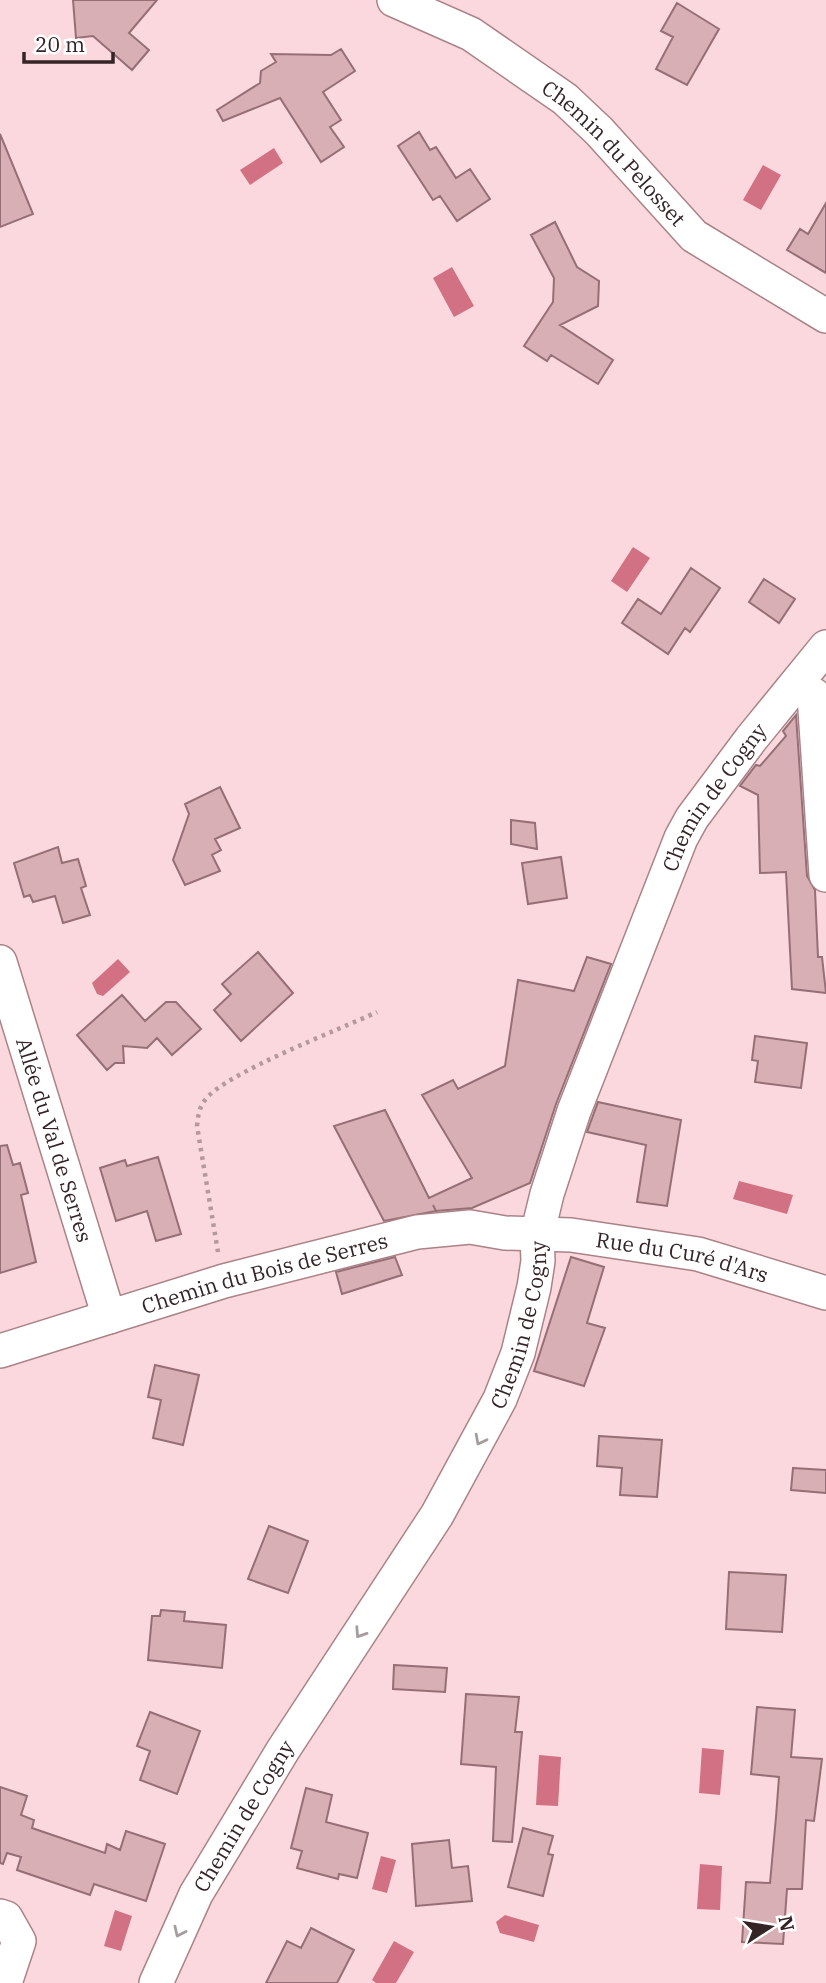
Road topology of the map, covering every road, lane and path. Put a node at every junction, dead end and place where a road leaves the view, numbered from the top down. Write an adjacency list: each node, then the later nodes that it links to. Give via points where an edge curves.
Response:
1 (394, 0): 2 (street, Chemin du Pelosset, via 471,34 565,99 694,236)
2 (826, 316)
3 (826, 647): 4 (street, Chemin de Cogny)
4 (813, 694): 5 (street); 8 (street, Chemin de Cogny, via 751,739 681,838 574,1111)
5 (826, 875)
6 (0, 962): 11 (street, Allée du Val de Serres)
7 (377, 1012): 9 (path, via 245,1072 206,1099 199,1111 197,1126)
8 (537, 1235): 9 (street, Chemin du Bois de Serres, via 470,1227 417,1232); 10 (street, Rue du Curé d'Ars, via 570,1235 698,1254); 15 (street, Chemin de Cogny, one-way to 15, via 538,1261 518,1353 476,1448 201,1887)
9 (224, 1281): 11 (street, Chemin du Bois de Serres)
10 (826, 1293)
11 (108, 1317): 12 (street, Chemin du Bois de Serres)
12 (0, 1351)
13 (0, 1916): 14 (street, via 6,1917 19,1941)
14 (5, 1983)
15 (156, 1983)

